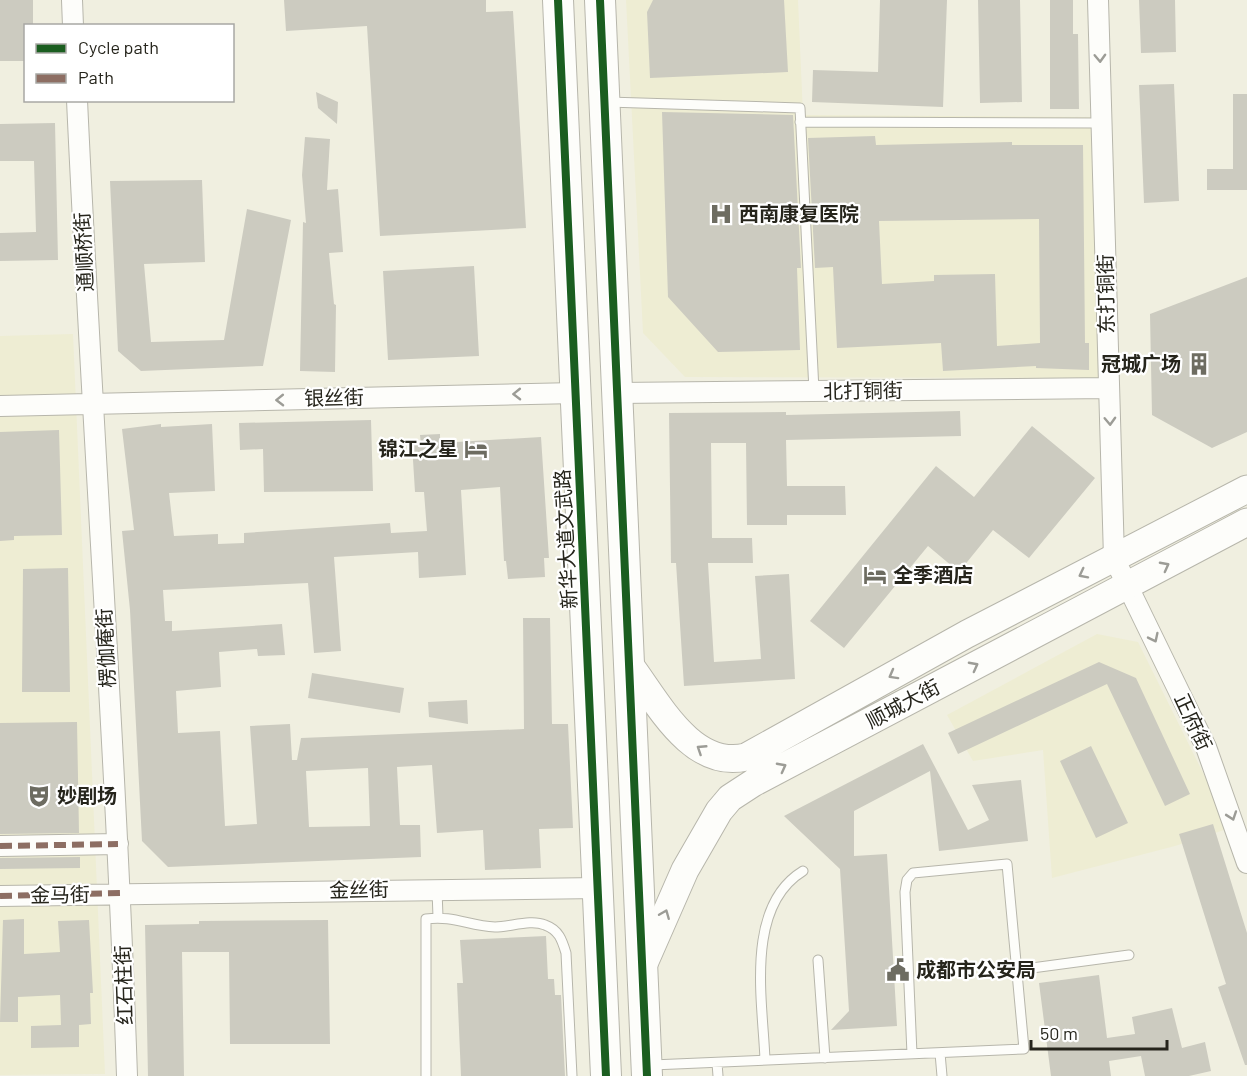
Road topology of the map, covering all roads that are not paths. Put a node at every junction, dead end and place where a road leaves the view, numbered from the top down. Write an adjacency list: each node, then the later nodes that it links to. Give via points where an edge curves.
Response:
1 (72, 0): 5 (street)
2 (558, 0): 12 (main road, 新华大道文武路)
3 (600, 0): 7 (main road)
4 (1098, 0): 9 (street, 东打铜街, one-way to 9)
5 (73, 24)
6 (77, 102): 14 (street, 通顺桥街)
7 (604, 102): 8 (lane, via 800,108); 13 (main road)
8 (800, 122): 9 (lane); 11 (lane)
9 (1102, 123): 10 (street, 东打铜街)
10 (1108, 388): 11 (street, 北打铜街); 18 (street, 东打铜街, one-way to 18)
11 (814, 391): 13 (street, 北打铜街)
12 (576, 393): 14 (street, 银丝街, one-way to 14); 25 (main road, 新华大道文武路)
13 (617, 393): 20 (main road)
14 (91, 404): 15 (street, 银丝街); 21 (street, 楞伽庵街)
15 (0, 406)
16 (1247, 489): 18 (main road, 顺城大街)
17 (1247, 522): 19 (main road, 顺城大街, one-way to 17)
18 (1114, 558): 19 (street, 东打铜街); 20 (main road, 顺城大街, one-way to 20, via 967,634 746,757 733,760 706,753 689,741)
19 (1128, 585): 23 (street, 正府街, one-way to 23, via 1206,747); 32 (main road, 顺城大街, one-way to 19, via 685,870 730,798)
20 (629, 664): 32 (main road)
21 (117, 844): 22 (street); 27 (street, 楞伽庵街)
22 (0, 846)
23 (1247, 863)
24 (803, 872): 37 (lane, via 780,892 762,939)
25 (598, 888): 26 (street, 金丝街); 43 (main road, 新华大道文武路)
26 (437, 889): 27 (street, 金丝街); 29 (lane)
27 (121, 893): 28 (street, 金马街); 40 (street, 红石柱街)
28 (0, 896)
29 (438, 917): 41 (lane, via 426,919); 42 (lane, via 495,927 542,923 562,938)
30 (1129, 955): 33 (lane)
31 (818, 960): 36 (lane)
32 (642, 968): 39 (main road)
33 (1017, 970): 34 (lane, via 1024,1049); 35 (lane, via 1007,864 913,873 905,892)
34 (940, 1053): 35 (lane); 45 (lane)
35 (912, 1054): 36 (lane)
36 (825, 1058): 37 (lane)
37 (765, 1060): 38 (lane)
38 (717, 1062): 39 (lane); 44 (lane)
39 (647, 1071)
40 (127, 1076)
41 (426, 1076)
42 (572, 1076)
43 (606, 1076)
44 (718, 1076)
45 (942, 1076)

